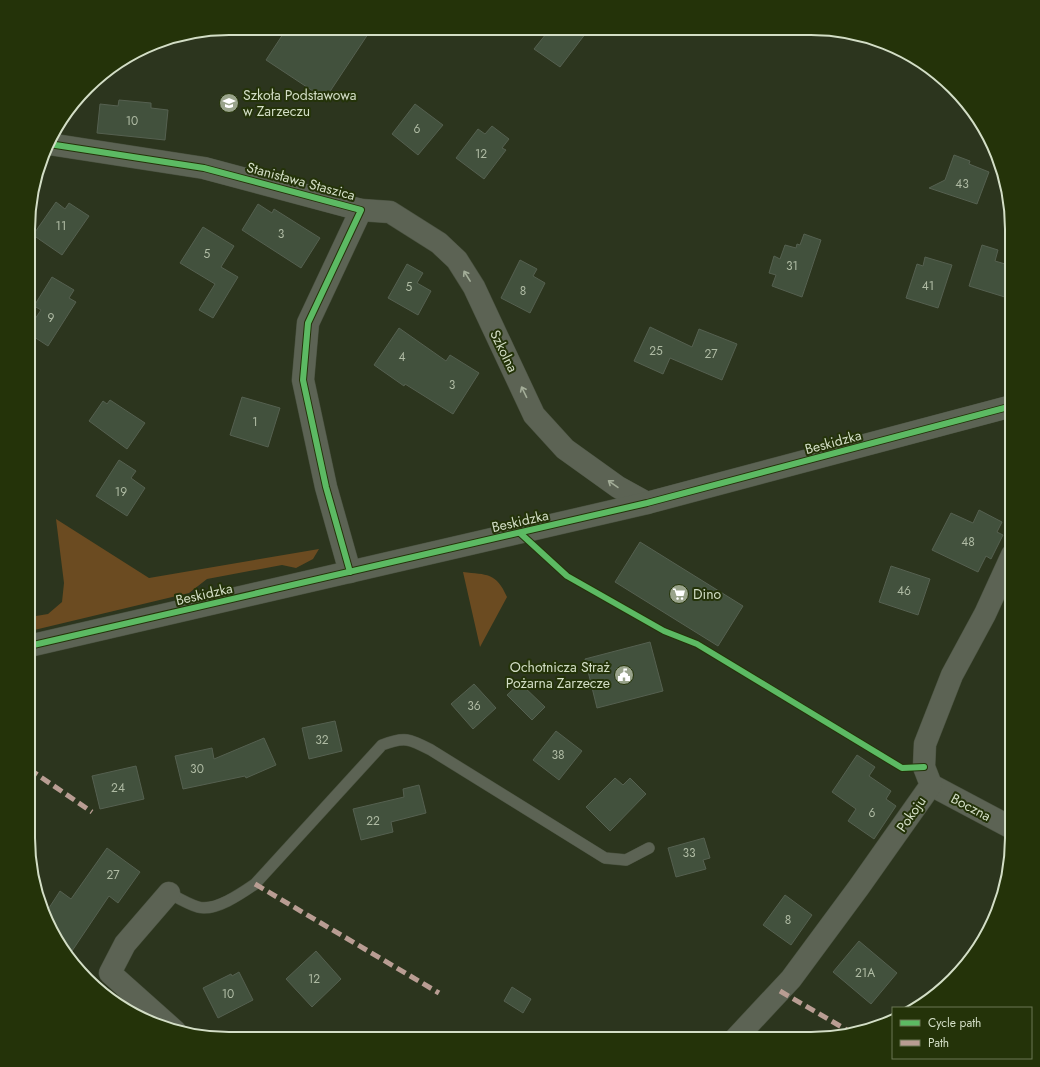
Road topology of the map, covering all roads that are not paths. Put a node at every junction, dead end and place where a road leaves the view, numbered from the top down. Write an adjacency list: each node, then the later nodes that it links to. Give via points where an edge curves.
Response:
1 (54, 145): 2 (street, Stanisława Staszica, via 204,168)
2 (361, 210): 4 (street, Szkolna, one-way to 2, via 618,487 565,449 534,415 474,287 457,260 440,243 390,212); 6 (street, Stanisława Staszica, via 308,322 303,380 326,487)
3 (1005, 408): 4 (street, Beskidzka)
4 (647, 503): 6 (street, Beskidzka)
5 (1005, 570): 8 (street, Pokoju, via 952,675 925,744 924,767)
6 (350, 572): 7 (street, Beskidzka)
7 (35, 645)
8 (931, 785): 9 (street, Boczna); 13 (street, Pokoju, via 791,979)
9 (1005, 824)
10 (649, 848): 11 (lane, via 626,860 605,858 431,750 410,740 395,740 382,745 255,884 237,896 210,908 199,907)
11 (169, 893): 12 (street, via 125,944 110,973)
12 (161, 1020)
13 (742, 1032)

